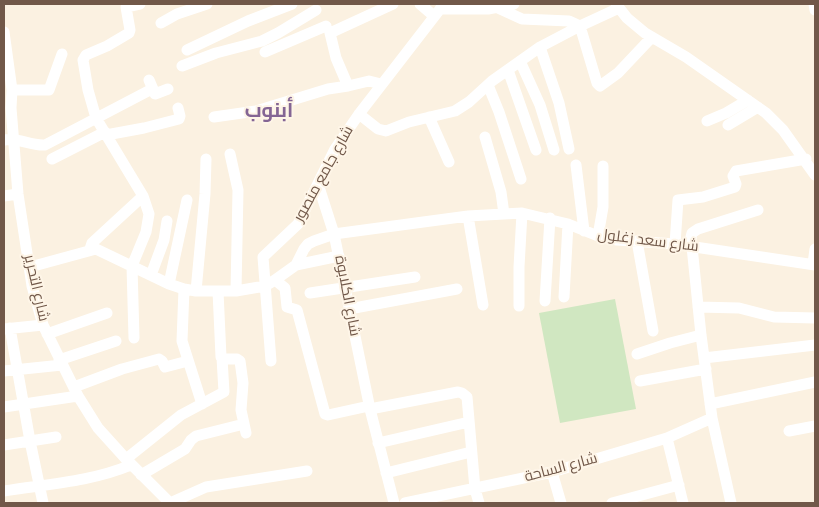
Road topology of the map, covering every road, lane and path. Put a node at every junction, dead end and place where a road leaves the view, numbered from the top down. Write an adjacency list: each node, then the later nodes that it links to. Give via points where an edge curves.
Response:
1 (140, 4): 37 (street, via 126,7 129,33 83,58)
2 (207, 4): 13 (street)
3 (292, 4): 19 (street)
4 (392, 4): 15 (street)
5 (420, 4): 11 (street)
6 (514, 4): 10 (street)
7 (814, 4): 12 (street)
8 (618, 6): 14 (street); 17 (street, via 627,18)
9 (314, 7): 15 (street); 23 (street, via 262,41)
10 (492, 7): 11 (street); 14 (street, via 522,19 569,22)
11 (439, 10): 25 (street, شارع جامع منصور)
12 (815, 10)
13 (161, 23)
14 (580, 26): 17 (street, via 600,86 618,73); 18 (street)
15 (328, 30): 20 (street); 27 (street)
16 (4, 32): 29 (street, شارع التحرير)
17 (652, 37): 30 (street, via 686,56)
18 (540, 47): 22 (street); 43 (street, via 560,108)
19 (187, 50)
20 (266, 52)
21 (62, 54): 29 (street, via 49,90)
22 (520, 61): 24 (street); 45 (street, via 540,105)
23 (182, 66)
24 (508, 70): 26 (street); 44 (street)
25 (382, 84): 27 (street, via 369,81); 34 (street, شارع جامع منصور)
26 (488, 85): 36 (street, via 455,111); 54 (street)
27 (348, 86): 35 (street, via 256,111)
28 (168, 89): 37 (street, via 156,94 150,84)
29 (12, 90): 32 (street, شارع التحرير)
30 (748, 100): 31 (street); 38 (street)
31 (758, 107): 39 (street); 49 (street, via 775,121)
32 (7, 108): 42 (street, شارع التحرير)
33 (178, 108): 40 (street, via 179,119)
34 (359, 114): 36 (street, via 378,129 386,131); 55 (street, شارع جامع منصور, via 335,149)
35 (214, 117)
36 (430, 117): 50 (street)
37 (96, 118): 40 (street); 42 (street, via 45,145)
38 (707, 121)
39 (728, 125)
40 (105, 134): 47 (street); 58 (street)
41 (485, 137): 62 (street, via 499,183)
42 (8, 139): 56 (street, شارع التحرير)
43 (569, 149)
44 (536, 150)
45 (554, 150)
46 (230, 154): 89 (street, via 238,190)
47 (52, 159)
48 (206, 159): 87 (street, via 205,194)
49 (806, 159): 53 (street); 71 (street, via 736,171 732,176 735,187 703,197 678,200)
50 (449, 162)
51 (576, 165): 67 (street)
52 (603, 166): 69 (street, via 603,207)
53 (815, 175)
54 (521, 179)
55 (318, 184): 68 (street, شارع الكلابوة); 84 (street, شارع جامع منصور, via 298,224 263,257)
56 (18, 194): 57 (street); 79 (street, شارع التحرير)
57 (4, 196)
58 (143, 196): 73 (street, via 92,243); 78 (street, via 149,214 148,223)
59 (187, 200): 83 (street)
60 (758, 210): 72 (street, via 698,229 692,233)
61 (522, 213): 62 (street, شارع سعد زغلول); 64 (street, شارع سعد زغلول); 94 (street)
62 (504, 214): 63 (street, شارع سعد زغلول)
63 (468, 216): 68 (street, شارع سعد زغلول); 93 (street)
64 (550, 218): 66 (street, شارع سعد زغلول); 92 (street)
65 (167, 221): 80 (street)
66 (568, 224): 67 (street, شارع سعد زغلول); 91 (street)
67 (584, 231): 69 (street, شارع سعد زغلول)
68 (334, 234): 75 (street, شارع الكلابوة); 77 (street, شارع سعد زغلول, via 308,244)
69 (598, 236): 70 (street, شارع سعد زغلول)
70 (637, 241): 71 (street, شارع سعد زغلول); 101 (street)
71 (675, 244): 72 (street, شارع سعد زغلول)
72 (692, 247): 76 (street, شارع سعد زغلول); 95 (street)
73 (90, 249): 78 (street); 79 (street)
74 (815, 249): 76 (street)
75 (339, 256): 77 (street); 85 (street, شارع الكلابوة)
76 (814, 264)
77 (296, 265): 82 (street)
78 (132, 266): 80 (street); 103 (street)
79 (30, 267): 100 (street, شارع التحرير)
80 (152, 275): 83 (street)
81 (415, 277): 85 (street)
82 (275, 280): 84 (street); 121 (street, via 285,288 287,307 297,310 325,414)
83 (169, 284): 87 (street)
84 (265, 286): 89 (street); 109 (street, شارع جامع منصور)
85 (345, 288): 90 (street); 96 (street, شارع الكلابوة)
86 (457, 289): 96 (street)
87 (190, 290): 88 (street); 108 (street, via 182,341)
88 (218, 291): 89 (street); 107 (street)
89 (236, 291)
90 (310, 293)
91 (564, 297)
92 (545, 301)
93 (483, 305)
94 (519, 306)
95 (698, 307): 98 (street, via 739,308 767,316); 102 (street)
96 (349, 309): 121 (street, شارع الكلابوة)
97 (107, 313): 100 (street)
98 (815, 318)
99 (7, 328): 100 (street); 112 (street)
100 (45, 329): 110 (street, شارع التحرير)
101 (653, 331)
102 (701, 335): 106 (street); 111 (street)
103 (134, 338)
104 (116, 341): 110 (street)
105 (815, 345): 111 (street)
106 (637, 354)
107 (222, 358): 118 (street, via 224,390); 136 (street, via 240,361 245,429 196,436 185,449)
108 (188, 361): 116 (street, via 165,367 158,359 122,369); 118 (street)
109 (271, 361)
110 (60, 362): 112 (street); 116 (street, شارع التحرير)
111 (705, 364): 114 (street); 119 (street)
112 (18, 370): 113 (street); 117 (street)
113 (4, 371)
114 (640, 381)
115 (815, 382): 119 (street)
116 (76, 392): 117 (street); 132 (street, شارع التحرير, via 98,428)
117 (23, 404): 120 (street); 128 (street)
118 (202, 404): 132 (street, via 181,414)
119 (710, 404): 122 (street)
120 (4, 407)
121 (369, 407): 123 (street, via 458,392 467,397); 129 (street, شارع الكلابوة)
122 (712, 418): 127 (street, شارع الساحة); 149 (street)
123 (469, 422): 129 (street); 131 (street)
124 (815, 426): 125 (street)
125 (789, 431)
126 (56, 437): 128 (street)
127 (667, 438): 134 (street, شارع الساحة); 137 (street)
128 (30, 441): 130 (street); 138 (street)
129 (378, 443): 135 (street, شارع الكلابوة)
130 (4, 445)
131 (471, 452): 135 (street); 139 (street)
132 (128, 462): 136 (street, شارع التحرير); 138 (street, via 111,473)
133 (307, 470): 142 (street, via 206,487)
134 (552, 472): 139 (street, شارع الساحة); 146 (street)
135 (386, 473): 143 (street, شارع الكلابوة)
136 (141, 475): 142 (street, شارع التحرير)
137 (679, 485): 147 (street); 148 (street)
138 (38, 486): 140 (street); 141 (street)
139 (475, 489): 144 (street, شارع الساحة); 145 (street)
140 (4, 491)
141 (43, 503)
142 (170, 503)
143 (394, 503)
144 (405, 503)
145 (479, 503)
146 (561, 503)
147 (612, 503)
148 (683, 503)
149 (731, 503)

